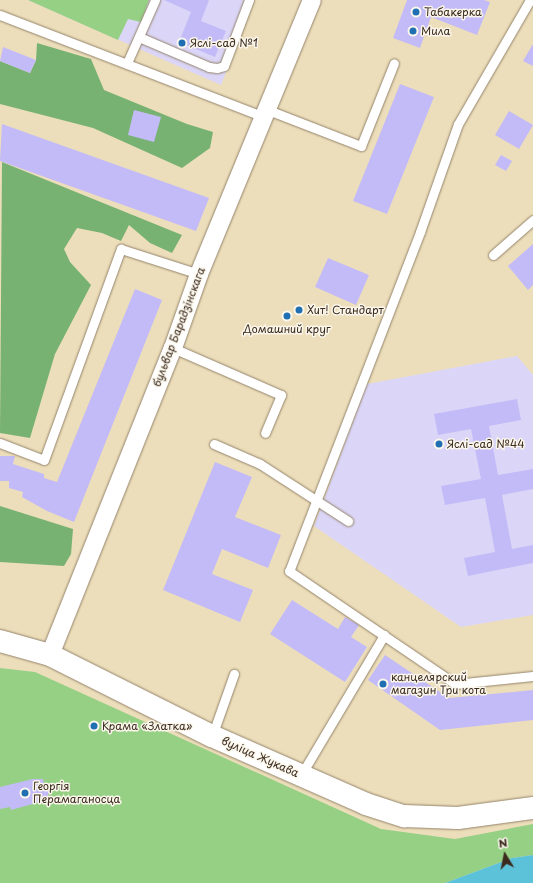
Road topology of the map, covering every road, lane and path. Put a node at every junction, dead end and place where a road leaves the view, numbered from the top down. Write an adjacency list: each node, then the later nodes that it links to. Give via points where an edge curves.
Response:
1 (155, 0): 6 (lane)
2 (249, 0): 6 (lane, via 224,66 209,67)
3 (312, 0): 9 (street, бульвар Барадзінскага)
4 (530, 0): 17 (lane, via 458,124 420,232)
5 (0, 15): 7 (lane)
6 (139, 37): 7 (lane)
7 (127, 63): 9 (lane)
8 (394, 63): 9 (lane, via 361,146)
9 (266, 113): 12 (street, бульвар Барадзінскага)
10 (533, 220): 11 (lane)
11 (493, 256)
12 (199, 274): 13 (street, бульвар Барадзінскага); 15 (lane, via 121,249 44,460)
13 (173, 348): 14 (lane, via 281,395); 21 (street, бульвар Барадзінскага)
14 (265, 433)
15 (0, 443)
16 (214, 444): 17 (lane, via 260,464)
17 (316, 500): 18 (lane); 19 (lane, via 289,571)
18 (348, 521)
19 (384, 636): 23 (lane, via 455,684); 25 (lane)
20 (0, 641): 21 (street, вуліца Жукава)
21 (50, 655): 24 (street, вуліца Жукава)
22 (234, 674): 24 (lane)
23 (533, 676)
24 (212, 736): 25 (street, вуліца Жукава)
25 (301, 775): 26 (street, вуліца Жукава, via 366,804 404,816 458,818)
26 (533, 808)

